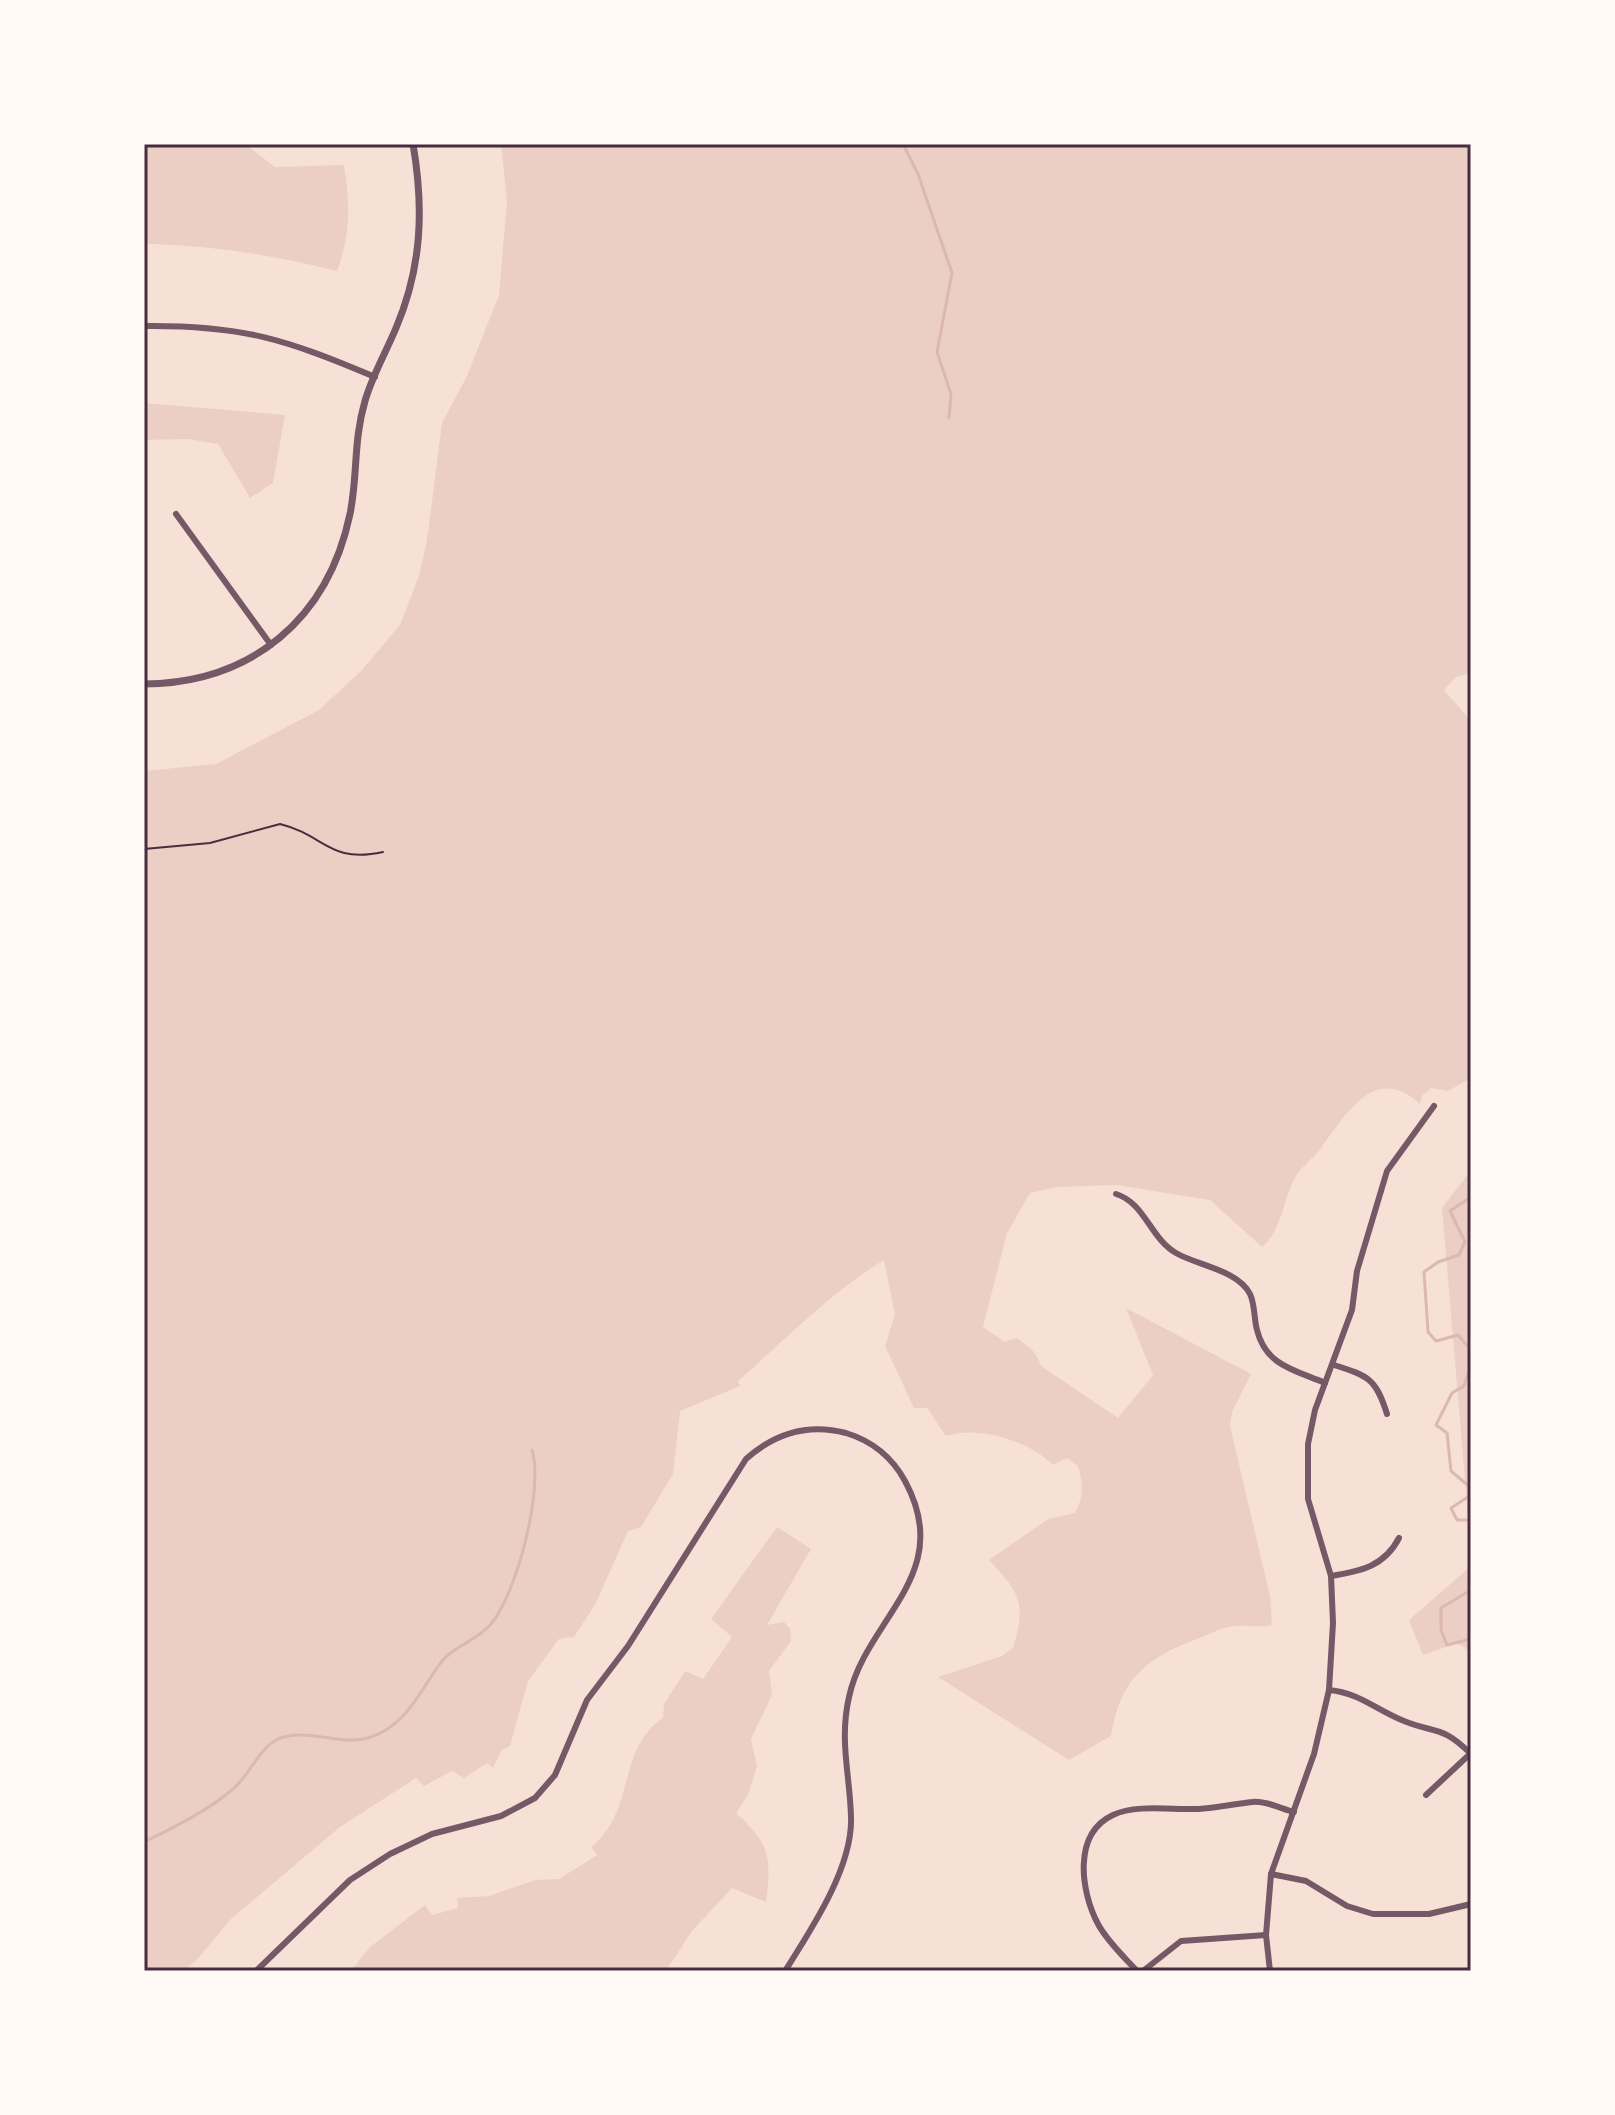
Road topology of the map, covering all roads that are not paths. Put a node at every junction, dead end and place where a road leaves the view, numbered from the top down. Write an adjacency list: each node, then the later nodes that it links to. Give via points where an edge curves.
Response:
1 (413, 144): 3 (street, via 422,215 420,244 406,303)
2 (144, 326): 3 (street, via 201,325 262,334)
3 (375, 377): 5 (street, via 357,427 350,512 334,566 305,615)
4 (176, 514): 5 (street)
5 (271, 645): 6 (street, via 216,673)
6 (144, 684)
7 (1434, 1106): 9 (street, via 1387,1171)
8 (1116, 1194): 10 (street, via 1134,1203 1174,1252 1227,1276 1250,1294 1263,1351)
9 (1334, 1365): 10 (street); 11 (street, via 1372,1380)
10 (1325, 1383): 13 (street, via 1315,1410 1306,1477)
11 (1387, 1414)
12 (1399, 1538): 13 (street, via 1383,1561)
13 (1331, 1576): 14 (street)
14 (1329, 1690): 15 (street, via 1350,1692 1407,1723 1436,1728); 17 (street)
15 (1471, 1753): 16 (street)
16 (1426, 1795)
17 (1294, 1812): 18 (street); 23 (street, via 1254,1801 1208,1809 1126,1810 1097,1827 1082,1862 1088,1898 1098,1925)
18 (1271, 1874): 19 (street, via 1306,1881 1347,1906 1373,1914 1429,1914); 20 (street)
19 (1471, 1904)
20 (1266, 1935): 23 (street, via 1181,1941); 24 (street)
21 (256, 1971): 22 (street, via 340,1889 390,1854 432,1834 501,1816 535,1798 555,1775 587,1700 628,1646 746,1459 774,1438 834,1430 859,1437 893,1461 917,1511 919,1551 909,1589 873,1642 849,1693 844,1765 851,1819 841,1873)
22 (785, 1971)
23 (1140, 1971)
24 (1270, 1971)

